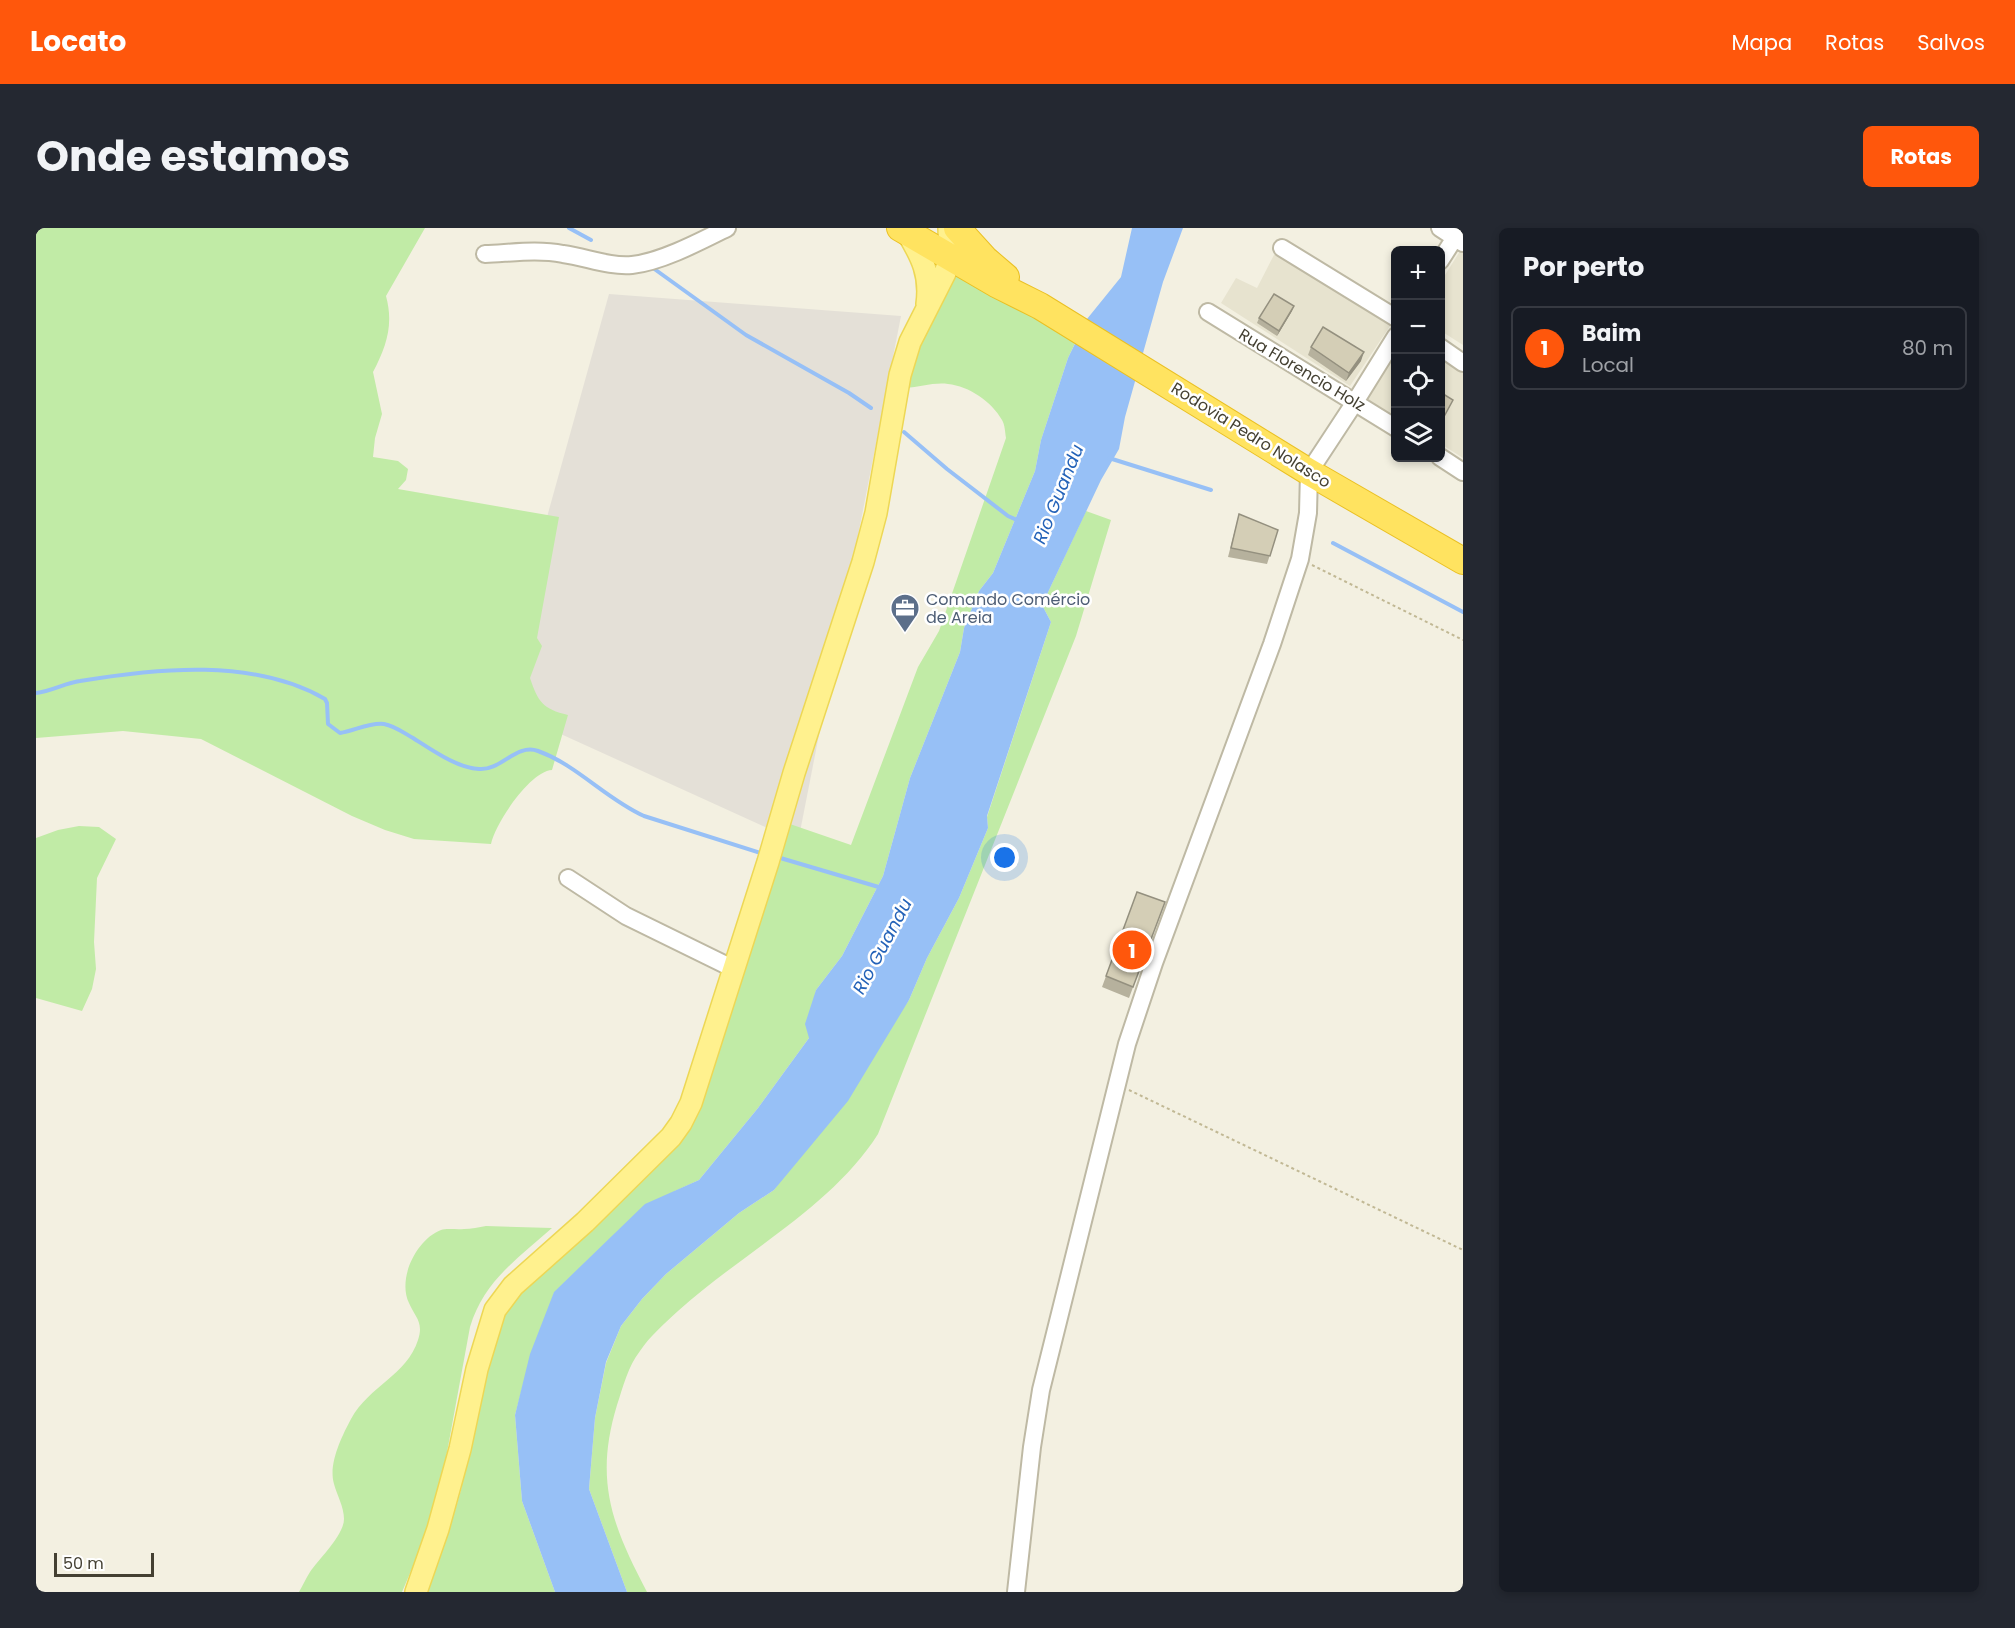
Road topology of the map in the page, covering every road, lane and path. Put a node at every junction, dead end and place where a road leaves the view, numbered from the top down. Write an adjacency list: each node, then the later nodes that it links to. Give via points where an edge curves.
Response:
1 (727, 228): 8 (street, via 634,265 545,251)
2 (949, 228): 10 (main road)
3 (957, 228): 11 (highway, Rodovia Pedro Nolasco, via 985,259)
4 (1440, 228): 6 (street)
5 (904, 230): 10 (highway, Rodovia Pedro Nolasco); 13 (main road, via 927,271)
6 (1460, 236): 9 (street)
7 (1282, 248): 14 (street)
8 (484, 254)
9 (1445, 255)
10 (950, 258): 11 (highway, Rodovia Pedro Nolasco); 13 (main road)
11 (1044, 308): 21 (highway, Rodovia Pedro Nolasco)
12 (1208, 312): 18 (street, Rua Florencio Holz)
13 (925, 315): 27 (main road, via 910,342 900,375 876,513 863,562)
14 (1391, 316)
15 (1391, 343): 18 (street)
16 (1445, 350): 17 (street)
17 (1463, 363)
18 (1355, 402): 19 (street, Rua Florencio Holz); 21 (street)
19 (1391, 425)
20 (1445, 460): 22 (street)
21 (1309, 472): 23 (street, via 1308,513); 24 (highway, Rodovia Pedro Nolasco)
22 (1463, 472)
23 (1300, 559): 25 (path); 28 (street, via 1154,963)
24 (1463, 561)
25 (1463, 640)
26 (568, 878): 27 (street, via 626,916)
27 (732, 968): 30 (main road, via 691,1103 681,1123 585,1222 513,1286 495,1310 438,1528)
28 (1116, 1083): 29 (path); 31 (street, via 1041,1390)
29 (1463, 1250)
30 (416, 1592)
31 (1016, 1592)

